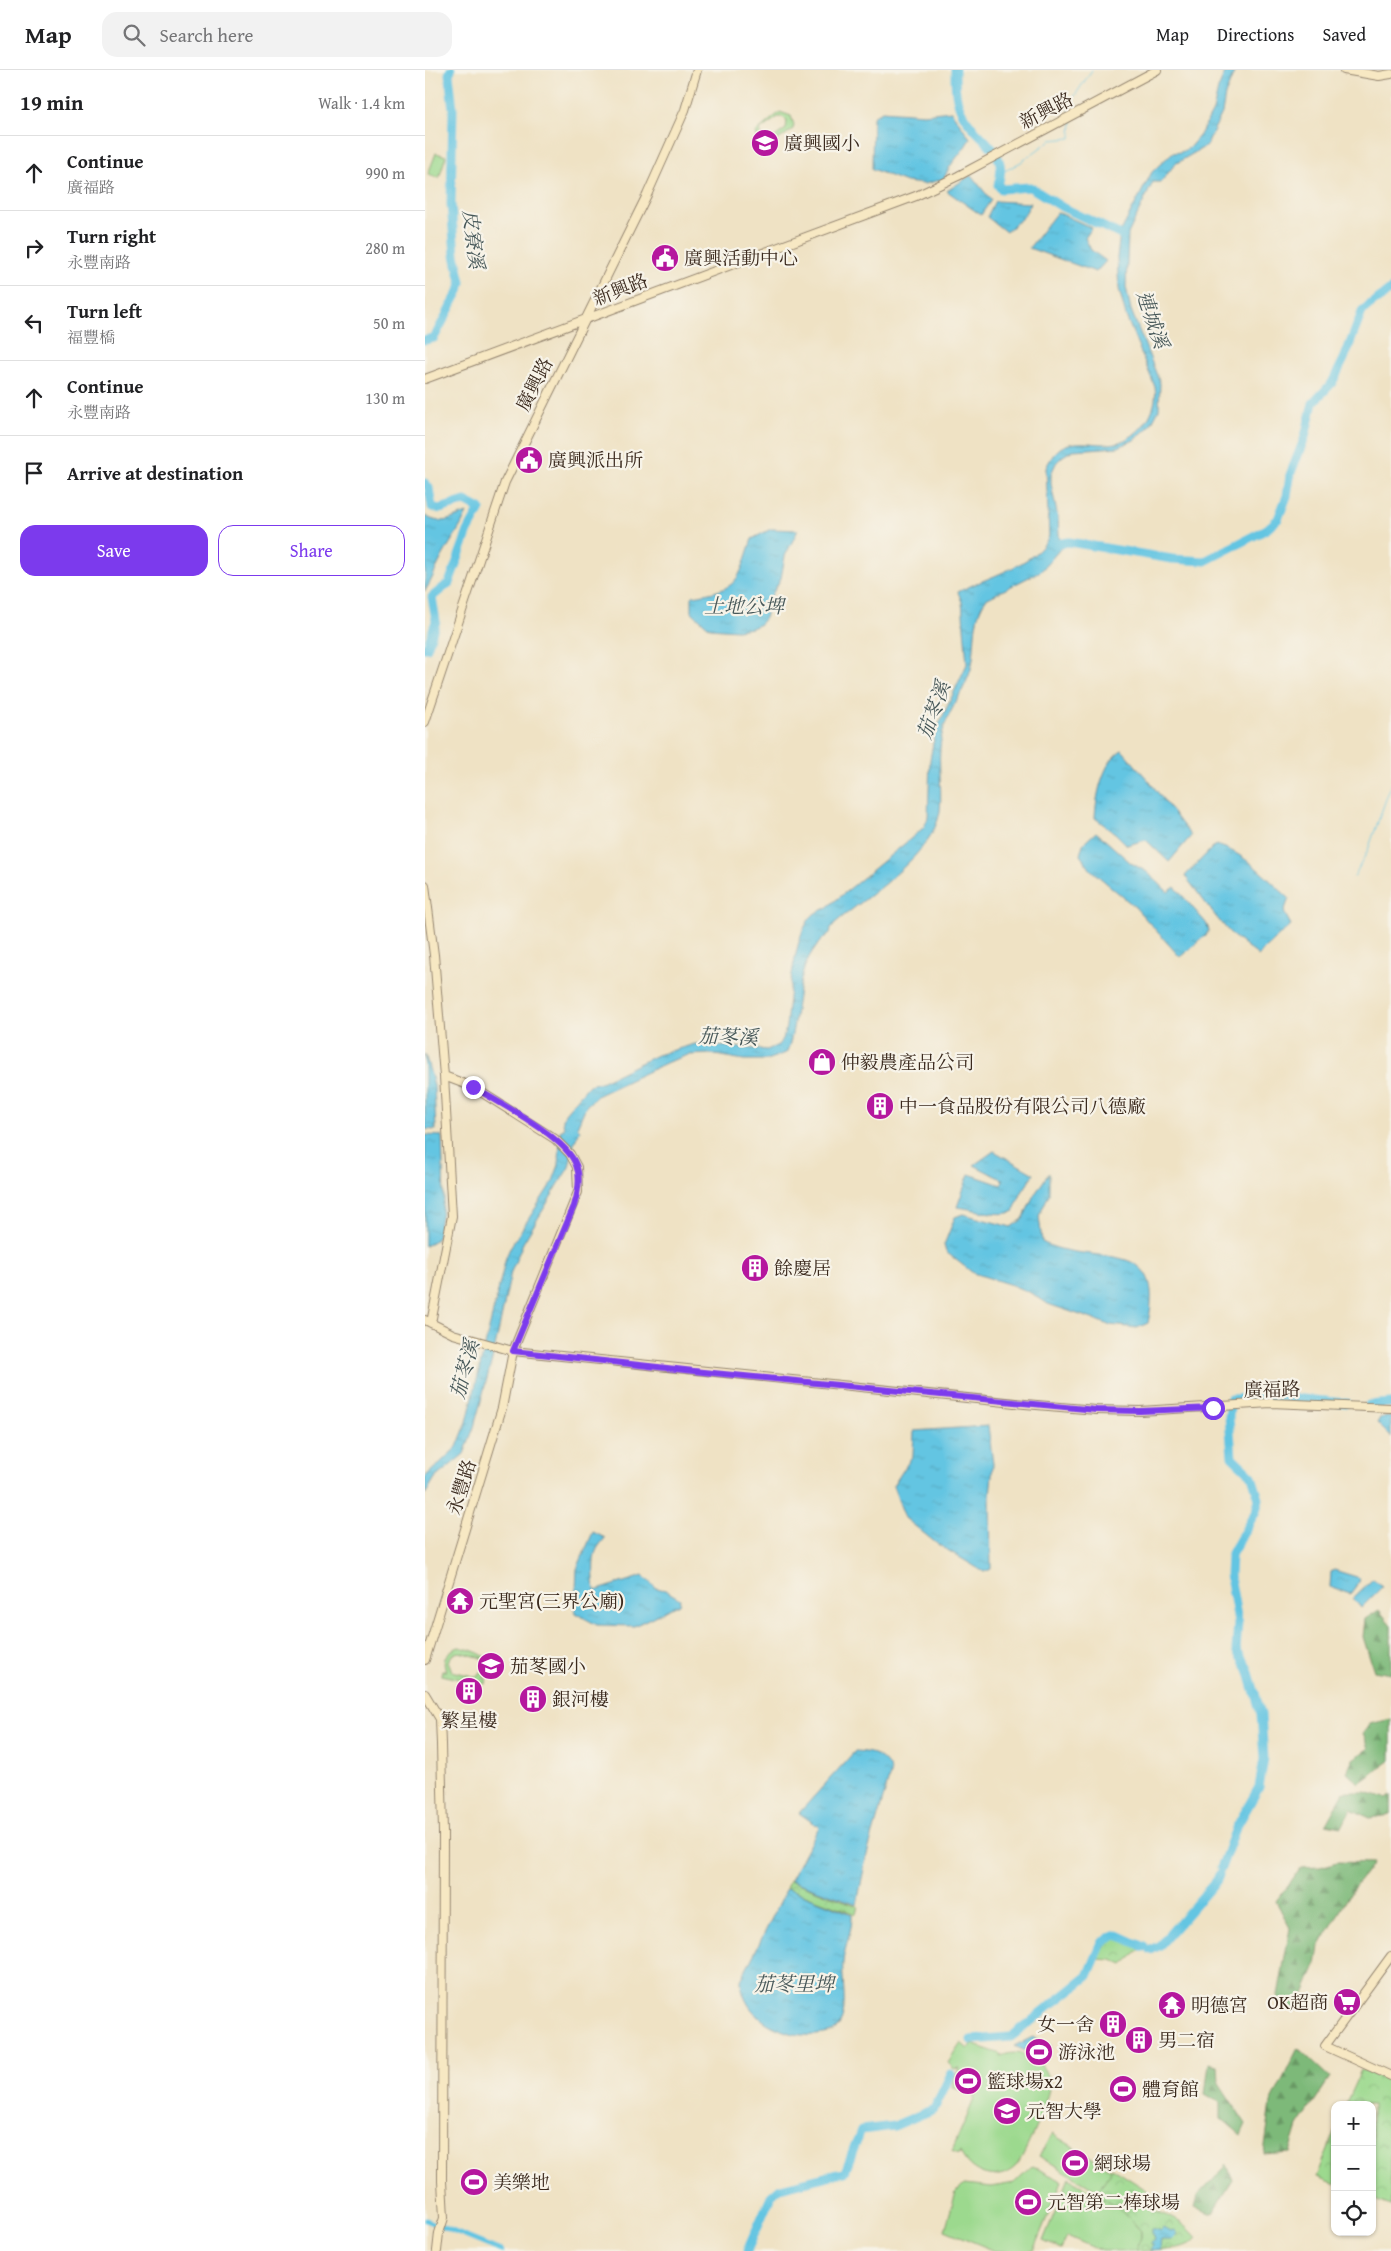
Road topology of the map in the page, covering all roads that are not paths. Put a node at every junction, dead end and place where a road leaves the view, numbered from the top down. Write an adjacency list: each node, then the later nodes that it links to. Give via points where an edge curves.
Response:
1 (697, 70): 5 (street, 廣興路, via 674,138)
2 (1157, 70): 5 (street, 新興路, via 916,196)
3 (1344, 70): 4 (street, via 1379,76)
4 (1391, 74)
5 (585, 319): 6 (street, 新興路); 7 (street, 廣興路, via 505,482)
6 (425, 379)
7 (425, 722)
8 (425, 885): 9 (street)
9 (444, 1076): 10 (street, via 452,1216); 11 (street, 永豐路, via 473,1087 553,1137 570,1154 577,1167 576,1200)
10 (428, 1321): 11 (street, 廣福路, via 445,1331)
11 (513, 1351): 12 (street, 廣福路, via 1096,1410 1140,1411 1271,1403); 13 (street, 永豐路, via 502,1408)
12 (1391, 1408)
13 (425, 1660)
14 (425, 1694): 17 (street, via 440,1719 443,1832 443,2222)
15 (1391, 1956): 16 (street, via 1325,2046)
16 (1391, 2076)
17 (437, 2251)

